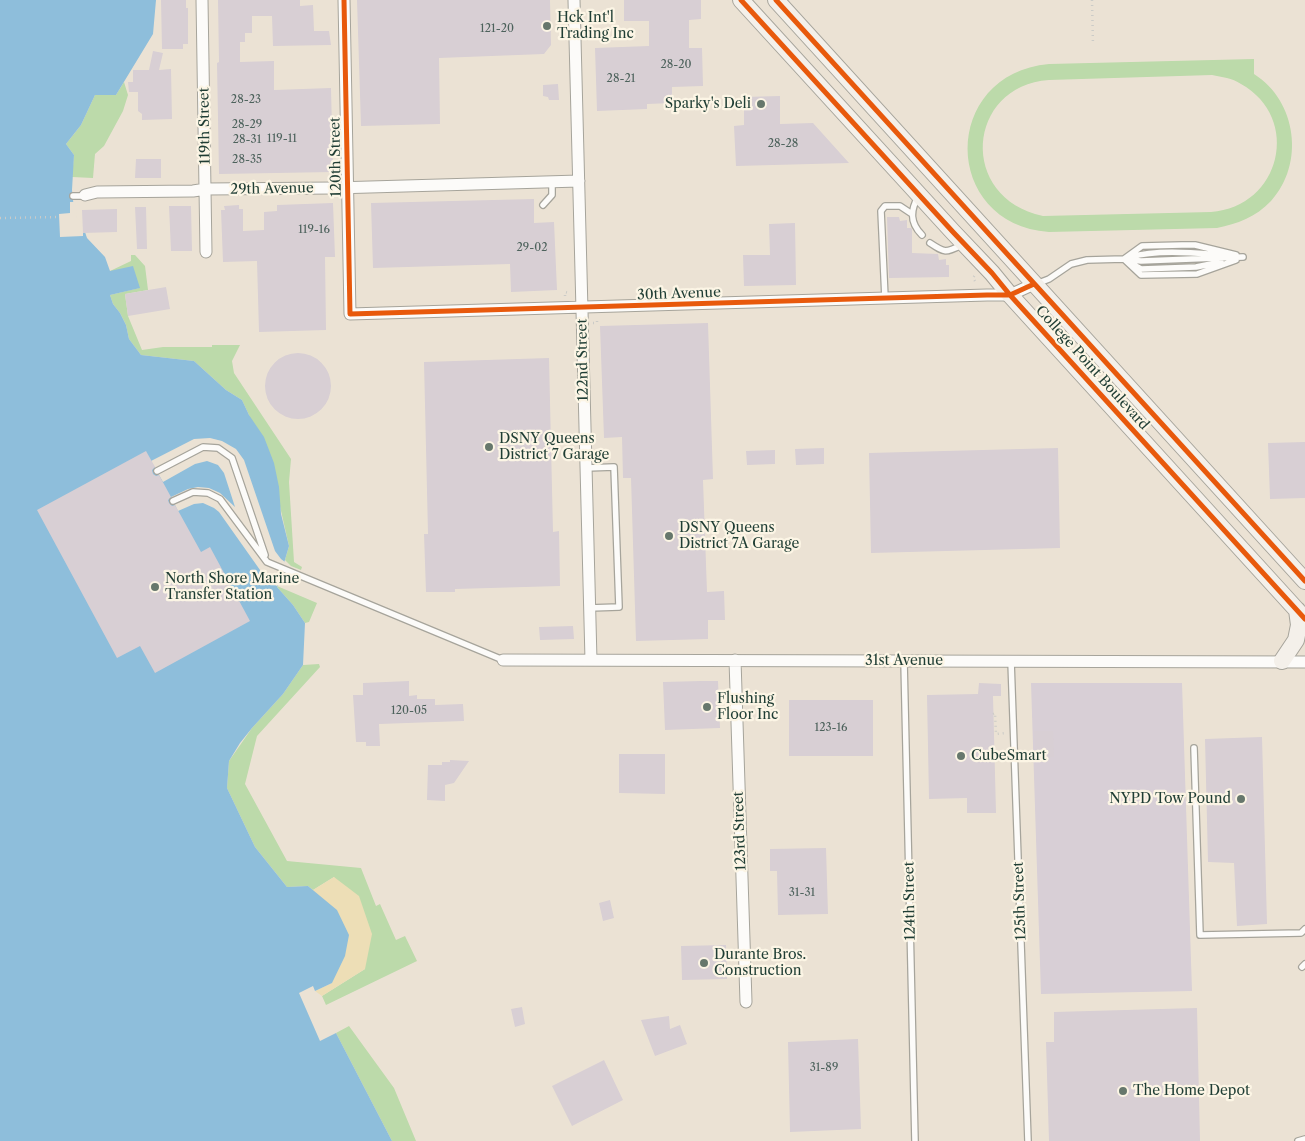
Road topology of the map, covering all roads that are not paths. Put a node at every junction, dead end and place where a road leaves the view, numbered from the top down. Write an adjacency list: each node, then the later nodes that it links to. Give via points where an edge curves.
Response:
1 (202, 0): 9 (street, 119th Street)
2 (344, 0): 8 (street, 120th Street)
3 (574, 0): 6 (street, 122nd Street)
4 (741, 0): 10 (main road, College Point Boulevard)
5 (776, 0): 20 (main road, College Point Boulevard)
6 (579, 181): 7 (street, 29th Avenue); 23 (street, 122nd Street)
7 (552, 182): 8 (street, 29th Avenue); 12 (lane, via 552,195)
8 (347, 188): 9 (street, 29th Avenue); 24 (street, 120th Street)
9 (206, 190): 11 (street, 29th Avenue, via 97,192); 17 (street, 119th Street)
10 (919, 195): 13 (lane); 16 (main road, College Point Boulevard)
11 (79, 196)
12 (543, 205)
13 (912, 214): 14 (lane, via 916,230); 22 (lane, via 900,206 885,206 881,211)
14 (922, 235)
15 (930, 243): 16 (lane, via 949,251)
16 (964, 244): 21 (main road, College Point Boulevard)
17 (206, 252)
18 (1243, 257): 19 (lane); 19 (lane, via 1195,244 1142,246); 19 (lane, via 1197,274 1141,275)
19 (1124, 259): 20 (lane, via 1080,261)
20 (1034, 284): 21 (street); 29 (main road, College Point Boulevard)
21 (1010, 295): 22 (street, 30th Avenue); 31 (main road, College Point Boulevard)
22 (885, 298): 23 (street, 30th Avenue)
23 (582, 308): 24 (street, 30th Avenue); 25 (street, 122nd Street)
24 (350, 314)
25 (586, 468): 30 (street, 122nd Street); 30 (lane, via 614,467 619,607)
26 (157, 471): 28 (lane, via 203,447 218,448 232,458)
27 (173, 501): 28 (lane, via 193,492 208,493 220,499)
28 (267, 562): 32 (lane)
29 (1305, 581)
30 (589, 608): 33 (street, 122nd Street)
31 (1301, 614): 37 (main road, via 1296,640)
32 (504, 660): 33 (street, 31st Avenue)
33 (591, 660): 34 (street, 31st Avenue)
34 (735, 660): 35 (street, 31st Avenue); 41 (street, 123rd Street)
35 (904, 661): 36 (street, 31st Avenue); 43 (lane, 124th Street)
36 (1011, 661): 37 (street, 31st Avenue); 44 (lane, 125th Street)
37 (1282, 662): 38 (street, 31st Avenue)
38 (1305, 662)
39 (1194, 748): 40 (lane, via 1200,936 1301,933)
40 (1305, 929)
41 (746, 1002)
42 (1305, 1139): 45 (lane)
43 (915, 1141)
44 (1028, 1141)
45 (1298, 1141)

